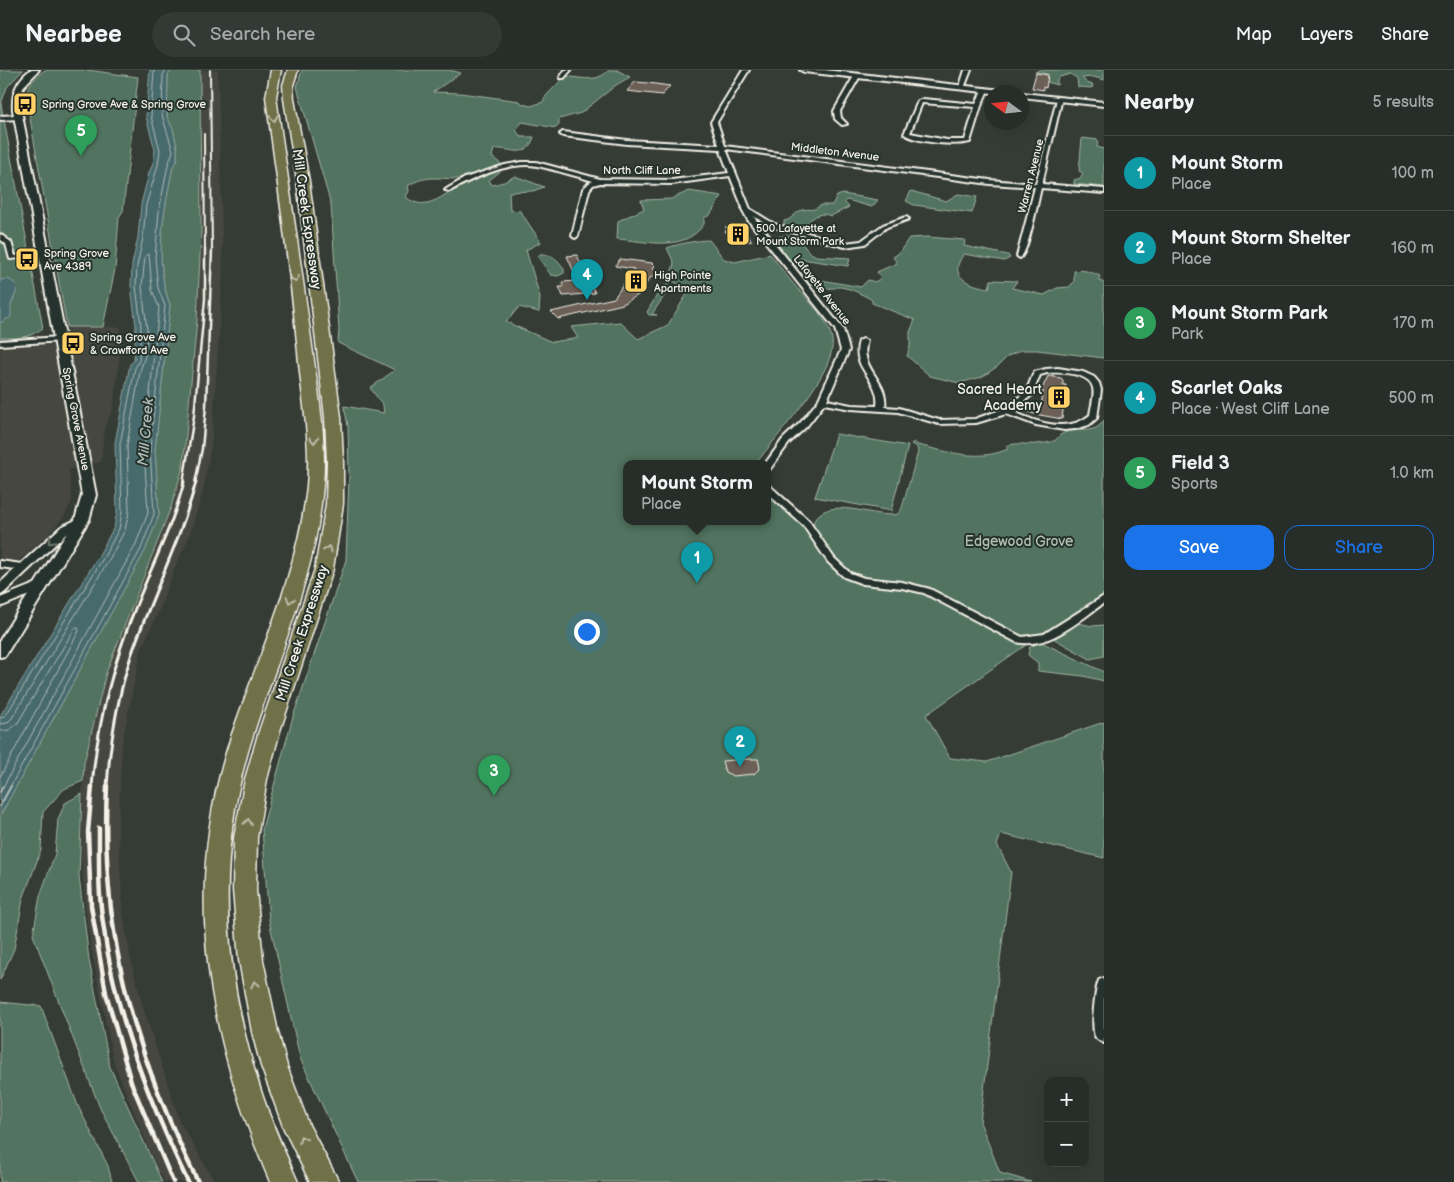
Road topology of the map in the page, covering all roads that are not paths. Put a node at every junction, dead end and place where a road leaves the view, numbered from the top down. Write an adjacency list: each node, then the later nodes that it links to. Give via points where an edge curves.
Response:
1 (35, 70): 17 (main road, Spring Grove Avenue, via 18,89)
2 (276, 70): 51 (highway, Mill Creek Expressway, one-way to 51, via 271,96 304,341 313,423 315,482 309,536 293,592 230,777 221,817 216,889 217,942 230,1023 252,1105)
3 (293, 70): 52 (highway, Mill Creek Expressway, one-way to 3, via 297,1129 273,1058 248,941 244,867 248,817 256,778 319,589 335,494 333,417 303,181 289,99 288,85)
4 (568, 70): 9 (street)
5 (746, 70): 21 (street, Lafayette Avenue, via 714,122)
6 (804, 70): 8 (main road)
7 (968, 70): 10 (street)
8 (857, 76): 10 (main road); 19 (street, via 837,111 838,119)
9 (562, 77)
10 (961, 88): 11 (main road)
11 (984, 90)
12 (984, 92): 16 (street)
13 (1029, 96): 14 (main road)
14 (1060, 99): 15 (main road); 24 (street, Warren Avenue)
15 (1104, 104)
16 (978, 106): 16 (street, via 921,101 907,134 967,142)
17 (18, 117): 18 (street); 31 (main road, Spring Grove Avenue)
18 (0, 118)
19 (844, 124)
20 (563, 134): 21 (street, Middleton Avenue, via 626,142)
21 (723, 147): 22 (street, Lafayette Avenue); 24 (street, Middleton Avenue)
22 (732, 174): 23 (street, North Cliff Lane, via 672,182); 27 (street, Lafayette Avenue)
23 (600, 181): 25 (street, North Cliff Lane, via 530,163 507,166 467,179); 30 (street, via 586,189)
24 (1038, 186): 26 (street, Middleton Avenue); 32 (street, Warren Avenue)
25 (448, 190)
26 (1104, 191)
27 (745, 209): 28 (street, via 772,225 845,245 863,243 885,226); 36 (street, Lafayette Avenue, via 839,329 845,350)
28 (906, 219)
29 (0, 236): 31 (street, via 9,243 12,256)
30 (575, 236)
31 (44, 252): 33 (main road, Spring Grove Avenue)
32 (1020, 256)
33 (60, 339): 35 (street); 41 (main road, Spring Grove Avenue, via 89,489)
34 (863, 341): 37 (street, via 860,355 880,390)
35 (0, 343)
36 (822, 401): 37 (street, via 850,407); 39 (street, Lafayette Avenue)
37 (881, 408): 38 (street, via 948,422 986,419)
38 (1006, 411): 38 (street, via 1040,424 1080,425 1094,416 1097,386 1091,379 1076,373 1046,371 1037,374 1029,393)
39 (771, 461)
40 (771, 492): 46 (street, via 806,523 831,560 847,575 863,581 927,591 1020,640 1047,637)
41 (82, 520): 43 (street, one-way to 43, via 65,529); 44 (main road, Spring Grove Avenue)
42 (0, 564): 43 (street)
43 (22, 567): 45 (street)
44 (42, 585): 47 (street); 48 (main road, Spring Grove Avenue)
45 (0, 590)
46 (1104, 599)
47 (0, 603)
48 (0, 652)
49 (1104, 984): 50 (street, via 1101,1034)
50 (1104, 1037)
51 (284, 1182)
52 (325, 1182)

